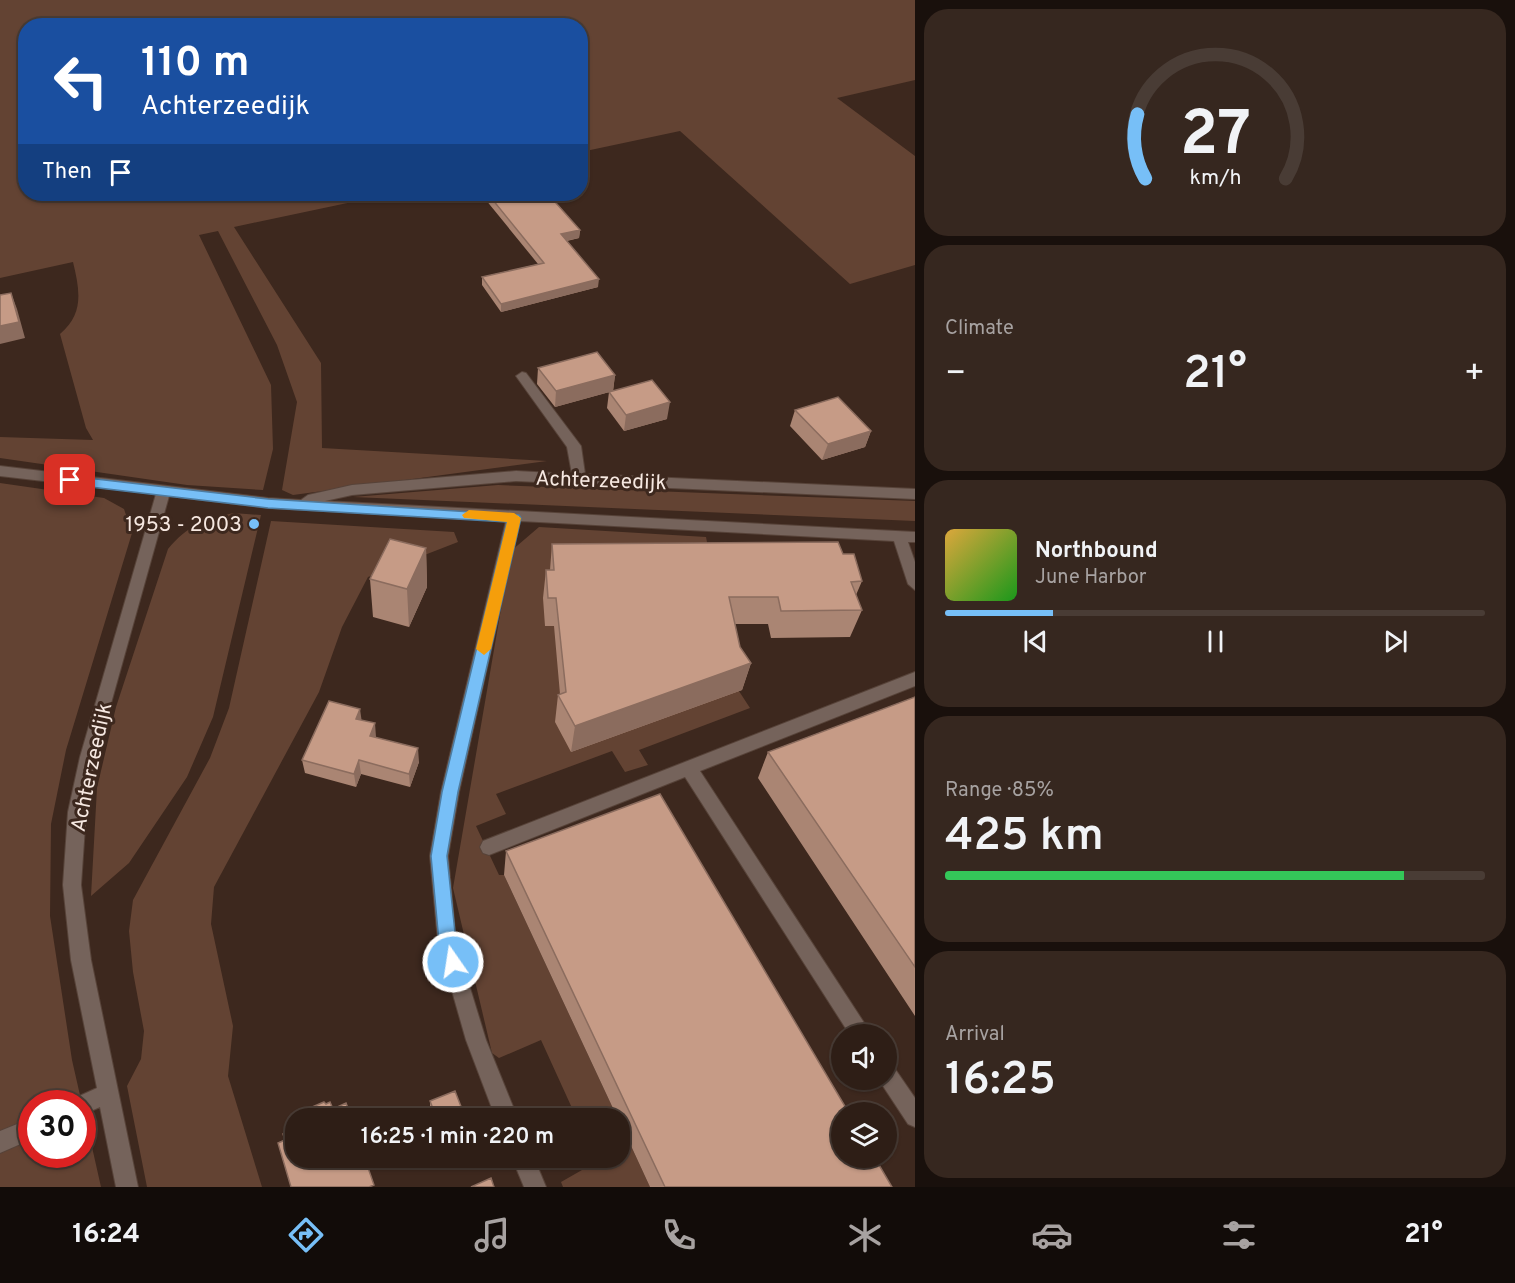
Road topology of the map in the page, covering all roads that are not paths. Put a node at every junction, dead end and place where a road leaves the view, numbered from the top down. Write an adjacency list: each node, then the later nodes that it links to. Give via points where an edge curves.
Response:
1 (522, 376): 3 (street, via 574,446)
2 (0, 471): 4 (street, Achterzeedijk)
3 (579, 478): 5 (street, Achterzeedijk); 6 (street, Achterzeedijk, via 516,476 363,489)
4 (163, 493): 6 (street, Achterzeedijk); 16 (street, Achterzeedijk, via 88,757 77,812 72,885 81,960)
5 (915, 494)
6 (288, 504): 7 (street, Achterzeedijk)
7 (514, 518): 8 (street, Achterzeedijk); 18 (street, via 450,792 439,856 447,942 476,1040)
8 (899, 536): 9 (street, Achterzeedijk); 10 (street)
9 (915, 537)
10 (915, 584)
11 (915, 679): 12 (street)
12 (689, 768): 13 (street); 14 (street)
13 (489, 847)
14 (855, 1024)
15 (897, 1090): 19 (street)
16 (107, 1094): 17 (street); 23 (street, Achterzeedijk)
17 (96, 1099)
18 (503, 1108)
19 (915, 1117)
20 (18, 1134): 21 (street)
21 (0, 1142)
22 (527, 1168): 24 (street)
23 (127, 1187)
24 (535, 1187)

